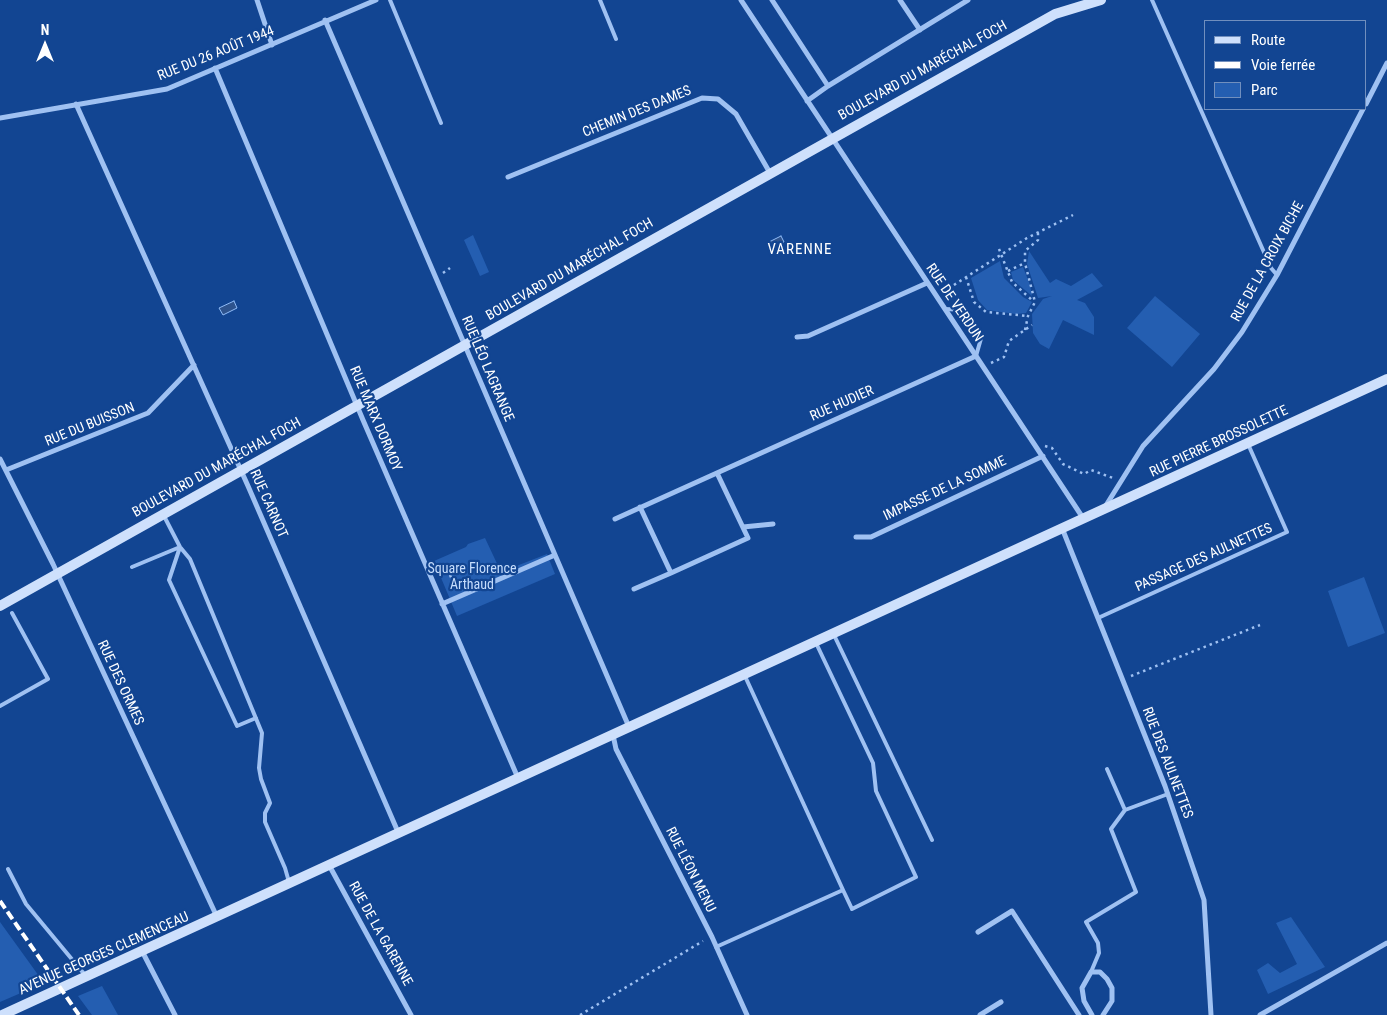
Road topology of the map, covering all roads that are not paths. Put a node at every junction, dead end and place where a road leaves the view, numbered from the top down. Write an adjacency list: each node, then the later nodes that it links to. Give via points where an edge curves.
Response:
1 (257, 0): 14 (street)
2 (376, 0): 11 (street, RUE DU 26 AOÛT 1944)
3 (390, 0): 23 (lane)
4 (600, 0): 13 (lane)
5 (741, 0): 18 (street, RUE DE VERDUN)
6 (772, 0): 17 (street)
7 (900, 0): 12 (street)
8 (968, 0): 12 (street)
9 (1101, 0): 24 (main road, BOULEVARD DU MARÉCHAL FOCH, via 1054,14)
10 (1152, 0): 27 (lane, via 1271,268)
11 (325, 20): 14 (street, RUE DU 26 AOÛT 1944); 31 (street, RUE LÉO LAGRANGE)
12 (920, 30): 17 (street)
13 (616, 39)
14 (272, 45): 16 (street, RUE DU 26 AOÛT 1944)
15 (1387, 63): 19 (street)
16 (215, 68): 20 (street, RUE DU 26 AOÛT 1944, via 167,89); 35 (street, RUE MARX DORMOY)
17 (828, 86): 18 (street)
18 (807, 101): 24 (street, RUE DE VERDUN)
19 (1367, 102)
20 (76, 104): 22 (street, RUE DU 26 AOÛT 1944); 33 (street, RUE CARNOT)
21 (1362, 110): 27 (street, RUE DE LA CROIX BICHE)
22 (0, 118)
23 (442, 123)
24 (830, 138): 25 (main road, BOULEVARD DU MARÉCHAL FOCH); 28 (street, RUE DE VERDUN)
25 (770, 173): 26 (street, CHEMIN DES DAMES, via 736,114 718,99 702,98); 31 (main road, BOULEVARD DU MARÉCHAL FOCH)
26 (508, 177)
27 (1277, 275): 43 (street, RUE DE LA CROIX BICHE, via 1242,332 1214,369 1143,446)
28 (927, 283): 29 (street, RUE DE VERDUN); 30 (street, via 808,336)
29 (944, 309): 32 (street, RUE DE VERDUN); 32 (lane, via 965,310 982,335)
30 (797, 337)
31 (464, 346): 35 (main road, BOULEVARD DU MARÉCHAL FOCH); 52 (street, RUE LÉO LAGRANGE)
32 (976, 356): 37 (street, RUE DE VERDUN); 41 (street, RUE HUDIER)
33 (194, 364): 39 (street, RUE DU BUISSON, via 148,413); 40 (street, RUE CARNOT)
34 (1387, 379): 36 (main road, RUE PIERRE BROSSOLETTE)
35 (357, 406): 40 (main road, BOULEVARD DU MARÉCHAL FOCH); 57 (street, RUE MARX DORMOY)
36 (1248, 444): 43 (main road, RUE PIERRE BROSSOLETTE); 60 (lane, PASSAGE DES AULNETTES, via 1287,532)
37 (1043, 456): 45 (street, RUE DE VERDUN); 50 (street, IMPASSE DE LA SOMME, via 871,537)
38 (0, 459): 39 (street, RUE DES ORMES)
39 (6, 470): 54 (street, RUE DES ORMES)
40 (241, 471): 44 (main road, BOULEVARD DU MARÉCHAL FOCH); 72 (street, RUE CARNOT)
41 (717, 473): 42 (street, RUE HUDIER); 48 (street)
42 (640, 508): 46 (street, RUE HUDIER); 55 (street)
43 (1103, 510): 45 (main road, RUE PIERRE BROSSOLETTE)
44 (163, 514): 51 (lane); 54 (main road, BOULEVARD DU MARÉCHAL FOCH)
45 (1083, 518): 49 (main road, RUE PIERRE BROSSOLETTE)
46 (615, 519)
47 (773, 524): 48 (street)
48 (743, 527): 55 (street, via 748,538)
49 (1062, 528): 60 (street, RUE DES AULNETTES); 61 (main road, RUE PIERRE BROSSOLETTE)
50 (856, 537)
51 (180, 547): 53 (lane); 65 (lane, via 190,559); 65 (lane, via 169,580 237,726)
52 (555, 555): 57 (street); 66 (street, RUE LÉO LAGRANGE)
53 (132, 567)
54 (57, 573): 58 (main road, BOULEVARD DU MARÉCHAL FOCH); 78 (street, RUE DES ORMES)
55 (671, 573): 56 (street)
56 (634, 589)
57 (442, 604): 69 (street, RUE MARX DORMOY)
58 (0, 606)
59 (12, 613): 64 (lane, via 48,679)
60 (1098, 618): 70 (street, RUE DES AULNETTES)
61 (833, 633): 62 (main road, RUE PIERRE BROSSOLETTE); 73 (lane)
62 (816, 641): 63 (main road, RUE PIERRE BROSSOLETTE); 77 (lane, via 873,763 876,791 916,876 852,909)
63 (744, 674): 66 (main road, RUE PIERRE BROSSOLETTE); 77 (lane)
64 (0, 706)
65 (256, 718): 76 (lane, via 262,733 261,779 270,803 265,822)
66 (629, 727): 67 (main road, AVENUE GEORGES CLEMENCEAU)
67 (613, 735): 69 (main road, AVENUE GEORGES CLEMENCEAU); 81 (street, RUE LÉON MENU, via 616,749)
68 (1107, 769): 71 (lane)
69 (518, 778): 72 (main road, AVENUE GEORGES CLEMENCEAU)
70 (1168, 794): 71 (lane); 94 (street, RUE DES AULNETTES, via 1204,900)
71 (1125, 810): 83 (lane, via 1111,829 1136,892 1086,922 1098,943 1099,953)
72 (398, 832): 74 (main road, AVENUE GEORGES CLEMENCEAU)
73 (932, 840)
74 (328, 864): 76 (main road, AVENUE GEORGES CLEMENCEAU); 88 (street, RUE DE LA GARENNE)
75 (8, 869): 84 (lane, via 26,904)
76 (289, 882): 78 (main road, AVENUE GEORGES CLEMENCEAU)
77 (843, 890): 81 (lane)
78 (217, 918): 82 (main road, AVENUE GEORGES CLEMENCEAU)
79 (978, 932): 91 (street, via 1012,911)
80 (1387, 943): 95 (street)
81 (716, 947): 89 (street, RUE LÉON MENU)
82 (142, 951): 84 (main road, AVENUE GEORGES CLEMENCEAU); 87 (street)
83 (1091, 972): 92 (street, via 1082,988 1084,1001); 93 (street, via 1100,972 1112,988 1112,1001)
84 (86, 976): 86 (main road, AVENUE GEORGES CLEMENCEAU)
85 (1001, 1002): 90 (street)
86 (2, 1015)
87 (175, 1015)
88 (411, 1015)
89 (746, 1015)
90 (980, 1015)
91 (1079, 1015)
92 (1092, 1015)
93 (1103, 1015)
94 (1211, 1015)
95 (1260, 1015)

